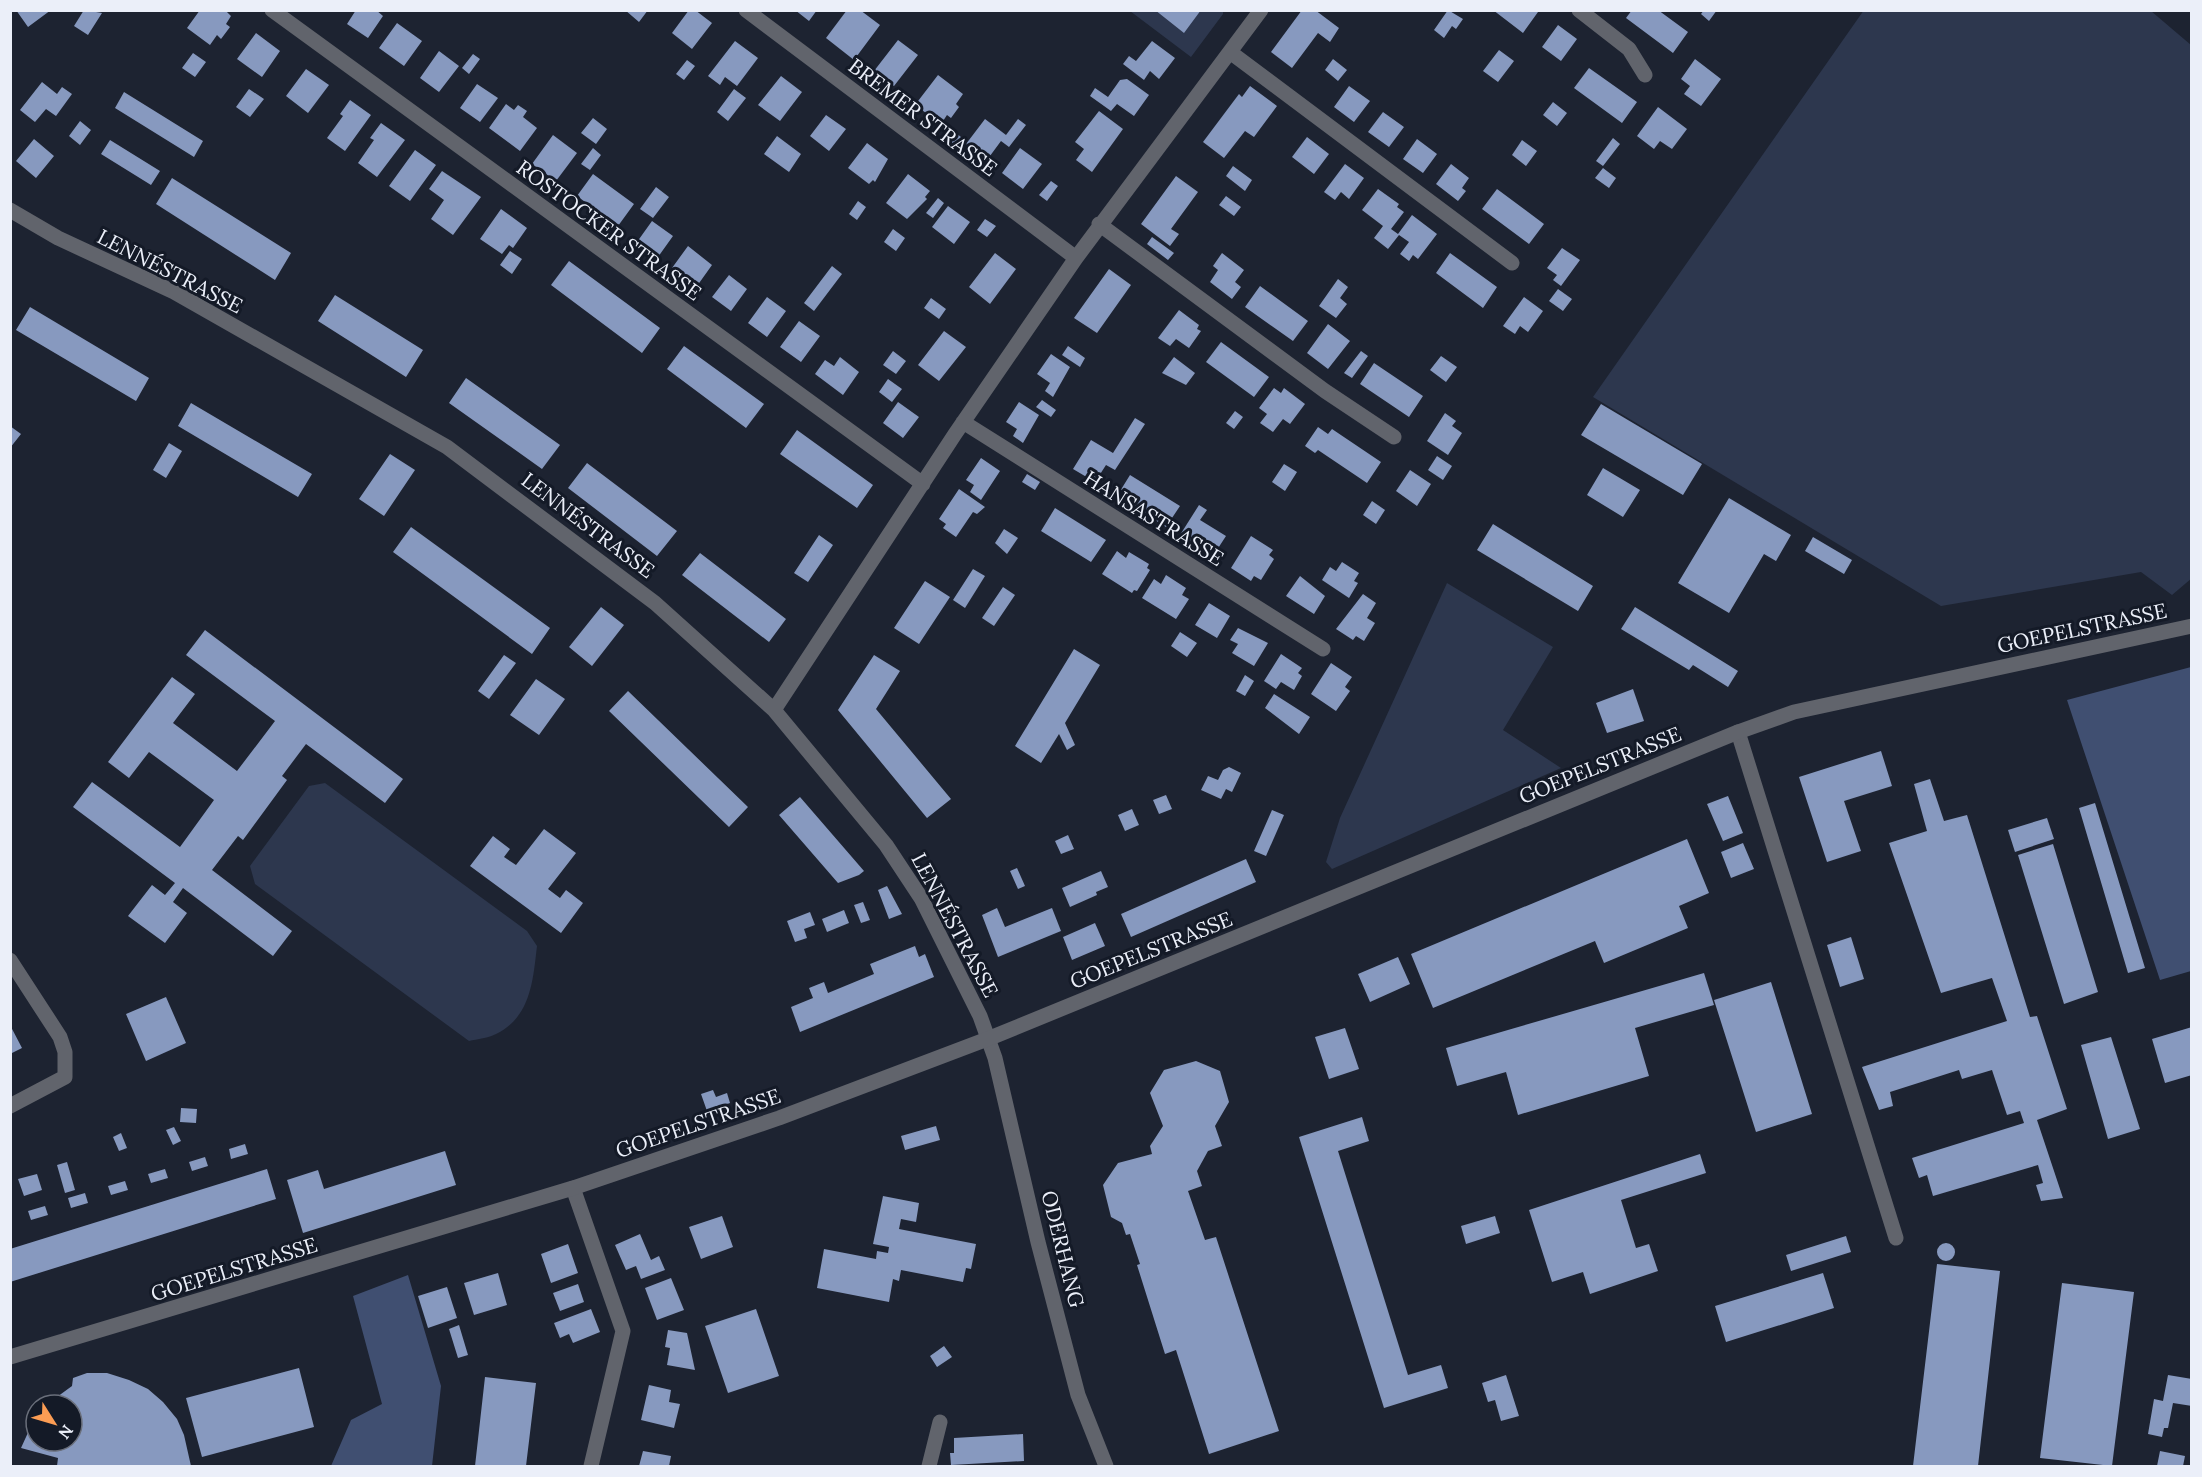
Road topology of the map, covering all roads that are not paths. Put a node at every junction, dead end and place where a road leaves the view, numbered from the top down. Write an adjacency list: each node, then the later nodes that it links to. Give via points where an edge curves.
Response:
1 (272, 10): 13 (street, ROSTOCKER STRASSE)
2 (746, 10): 9 (street, BREMER STRASSE)
3 (1261, 10): 5 (street)
4 (1579, 10): 6 (street, via 1629,49)
5 (1230, 52): 8 (street); 10 (street)
6 (1645, 75)
7 (10, 210): 16 (street, LENNÉSTRASSE, via 58,238 174,292 447,447 655,603)
8 (1099, 224): 9 (street); 12 (street, via 1325,391)
9 (1076, 258): 11 (street)
10 (1512, 263)
11 (963, 422): 13 (street); 15 (street, HANSASTRASSE)
12 (1394, 436)
13 (922, 484): 16 (street)
14 (2192, 626): 17 (street, GOEPELSTRASSE, via 1794,712)
15 (1323, 649)
16 (774, 710): 19 (street, LENNÉSTRASSE, via 886,844 921,898)
17 (1737, 732): 19 (street, GOEPELSTRASSE); 22 (street)
18 (10, 960): 20 (street, via 60,1037 65,1052 65,1077)
19 (990, 1038): 21 (street, GOEPELSTRASSE, via 779,1118); 27 (street, ODERHANG, via 1078,1395)
20 (10, 1106)
21 (573, 1188): 23 (street, GOEPELSTRASSE); 25 (street, via 623,1330)
22 (1896, 1238)
23 (10, 1357)
24 (940, 1422): 26 (street)
25 (591, 1467)
26 (929, 1467)
27 (1106, 1467)

